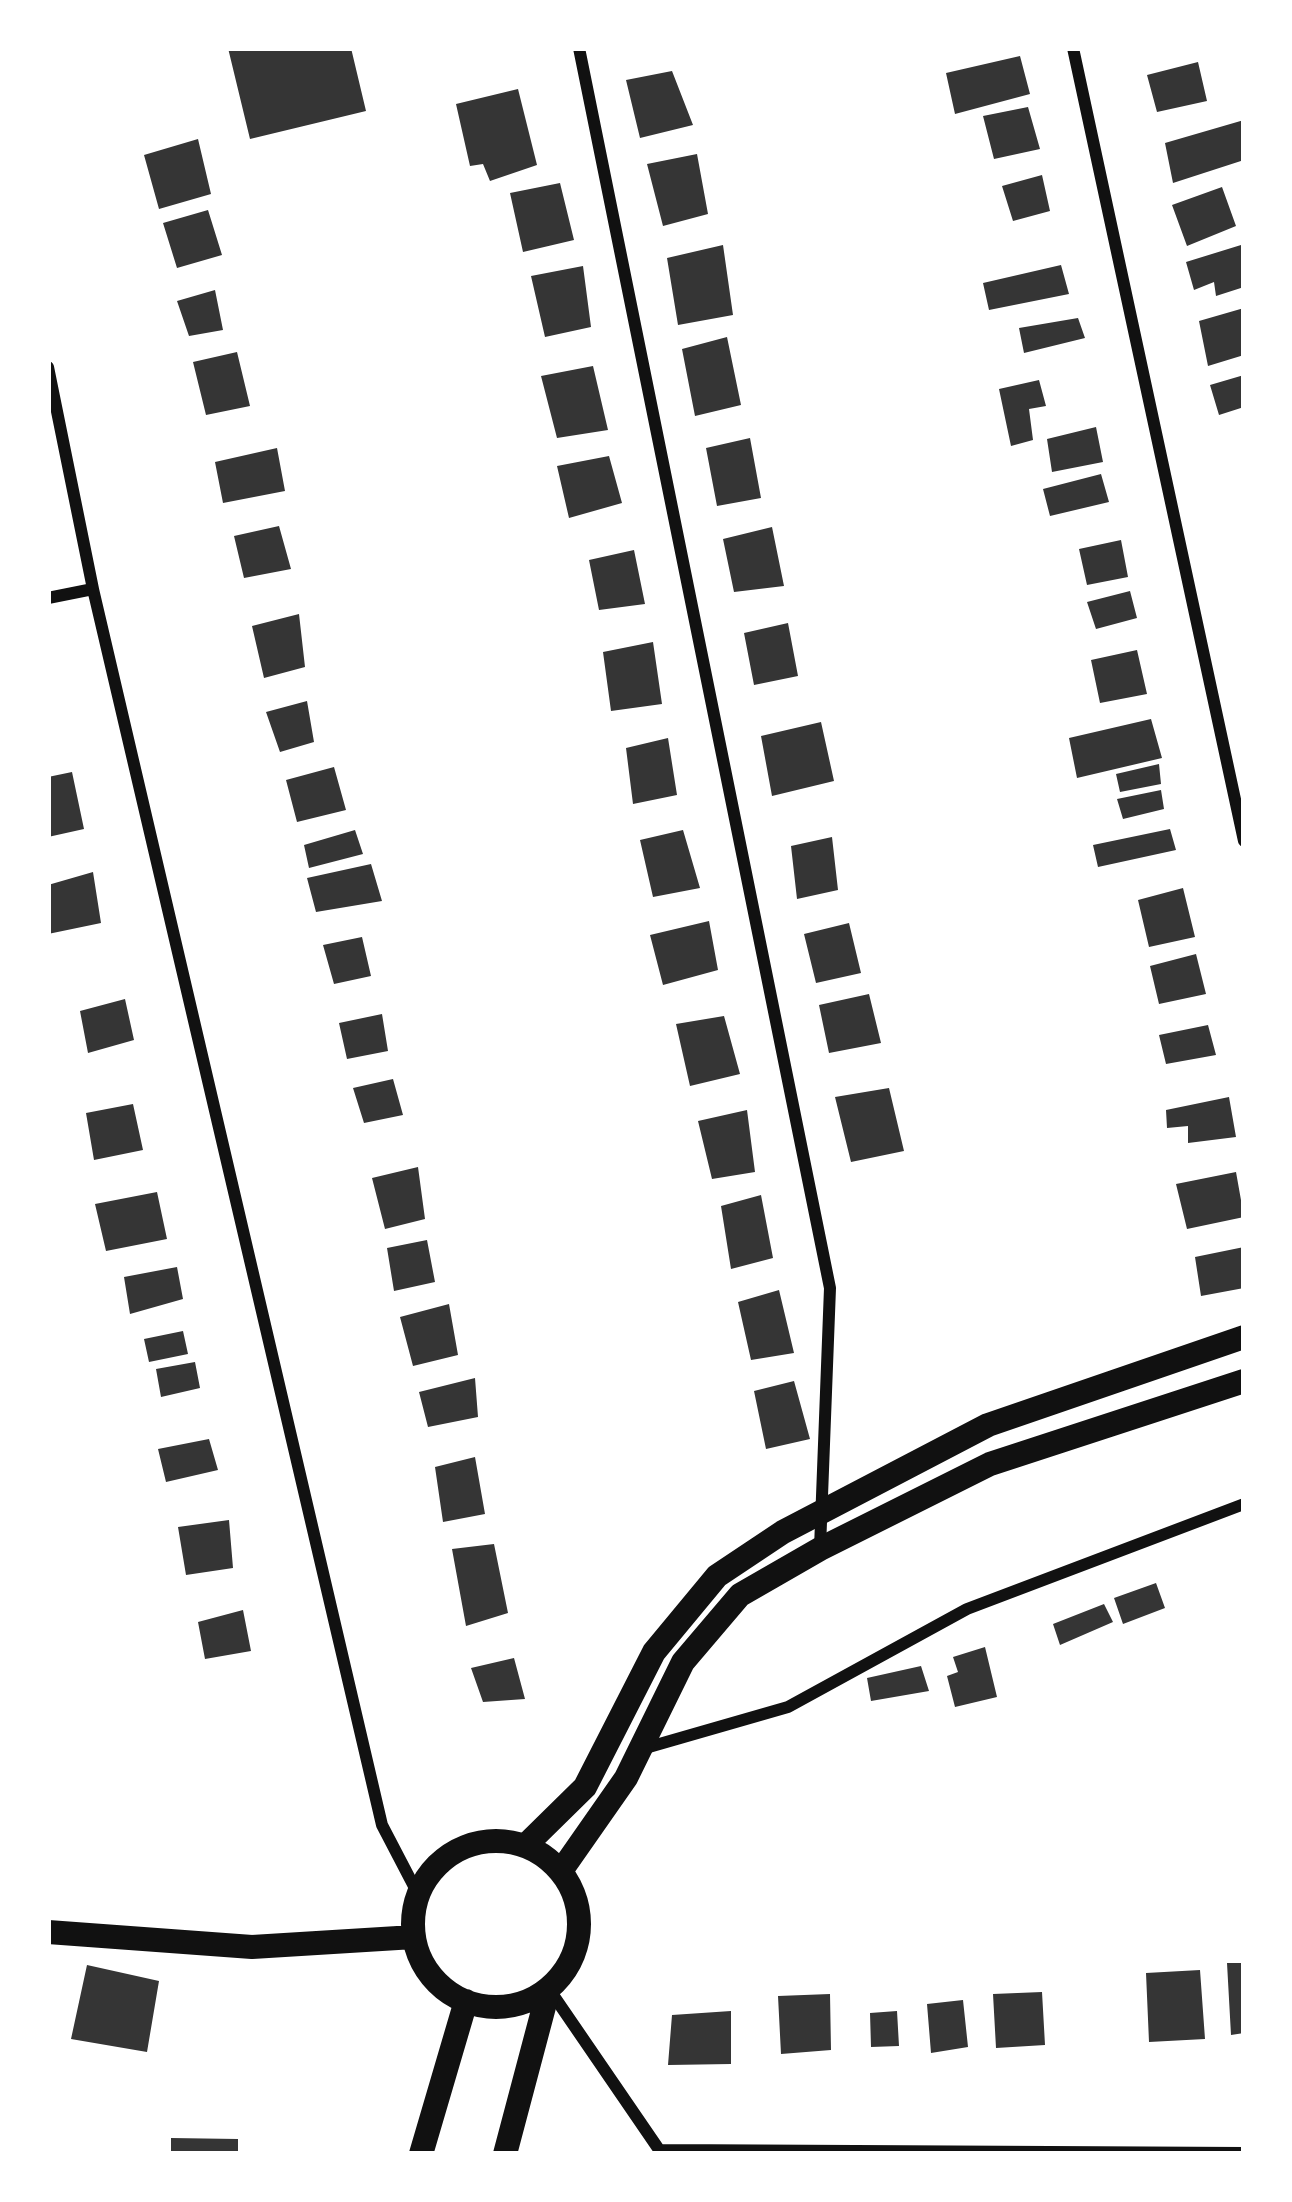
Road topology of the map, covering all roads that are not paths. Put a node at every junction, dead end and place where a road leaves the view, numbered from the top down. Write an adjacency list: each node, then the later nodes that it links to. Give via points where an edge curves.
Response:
1 (579, 48): 10 (street, via 830,1288)
2 (1073, 48): 6 (street)
3 (48, 367): 4 (street)
4 (93, 589): 5 (street); 15 (street, via 382,1825)
5 (48, 598)
6 (1244, 841)
7 (1244, 1337): 10 (main road, via 988,1426)
8 (1244, 1381): 11 (main road, via 990,1464)
9 (1244, 1504): 12 (street, via 967,1609 788,1707)
10 (824, 1511): 11 (street); 13 (main road, via 717,1576 654,1652 585,1787)
11 (820, 1549): 12 (main road, via 740,1595 683,1662)
12 (640, 1749): 14 (main road)
13 (526, 1845): 14 (main road); 15 (main road, via 475,1843 431,1871)
14 (561, 1871): 18 (main road, via 580,1919 577,1945)
15 (418, 1894): 17 (main road)
16 (48, 1932): 17 (main road, via 252,1947)
17 (414, 1936): 19 (main road, via 431,1976)
18 (549, 1988): 19 (main road, via 509,2006); 20 (street); 23 (main road)
19 (466, 2001): 22 (main road)
20 (662, 2152): 21 (street)
21 (1244, 2153)
22 (422, 2154)
23 (506, 2154)

